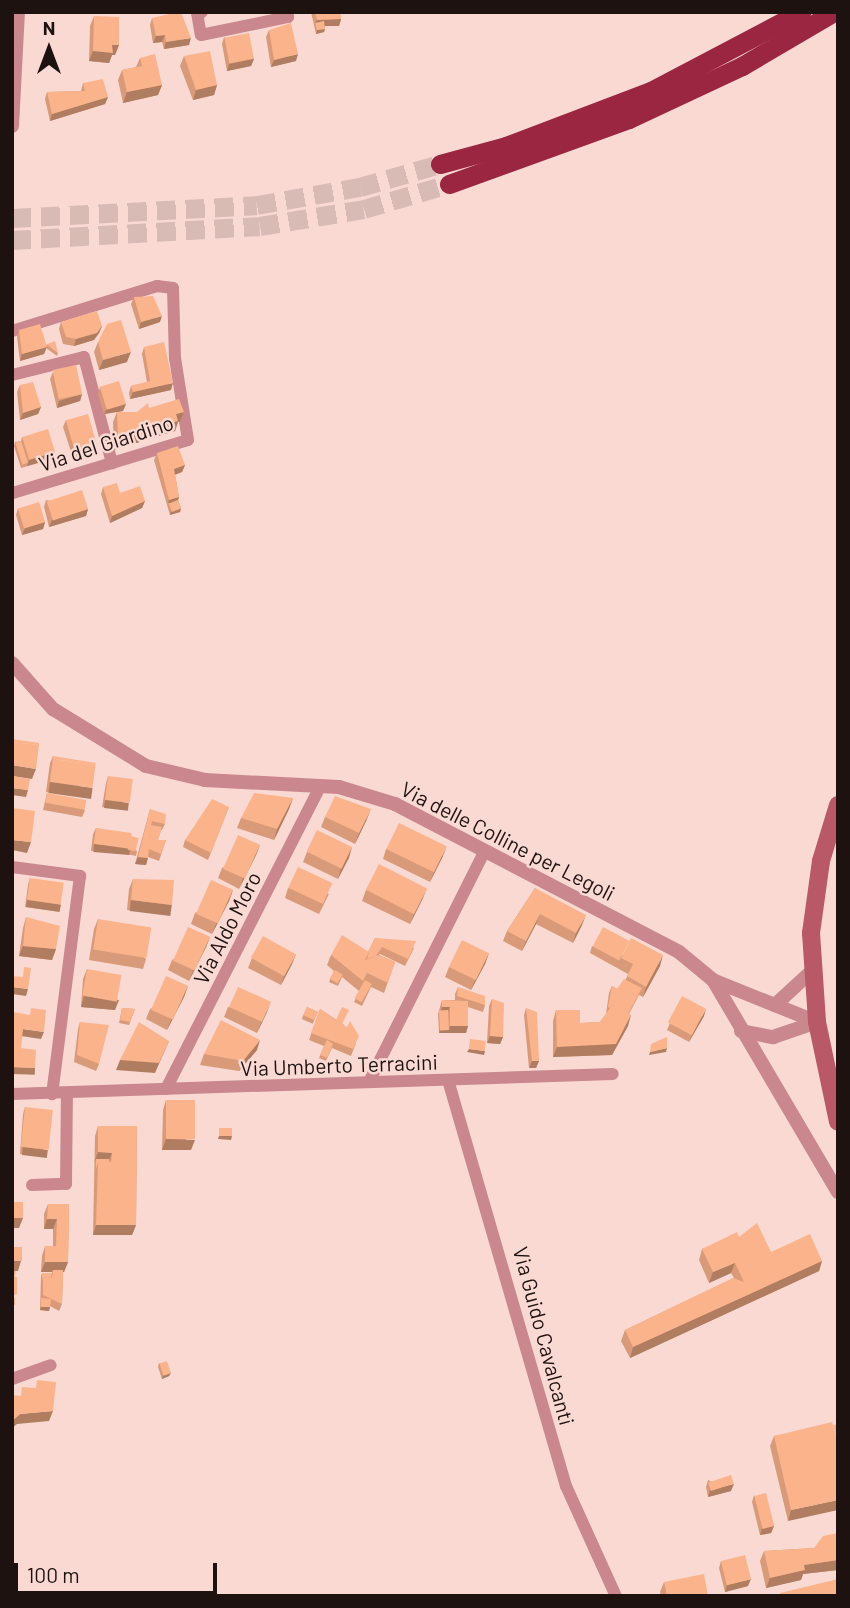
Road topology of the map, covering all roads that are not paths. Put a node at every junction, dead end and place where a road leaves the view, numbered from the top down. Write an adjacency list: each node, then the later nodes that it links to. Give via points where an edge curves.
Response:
1 (18, 12): 6 (street)
2 (202, 12): 3 (street, via 197,13 201,35 288,18)
3 (287, 12)
4 (801, 12): 7 (highway, via 640,95)
5 (834, 12): 8 (highway, via 629,119)
6 (12, 126)
7 (440, 163)
8 (449, 184)
9 (12, 331): 11 (street, Via del Giardino, via 157,286 173,288 175,358 188,440)
10 (12, 375): 11 (street, via 84,357)
11 (112, 463): 12 (street, Via del Giardino)
12 (12, 493)
13 (12, 663): 14 (street, Via delle Colline per Legoli, via 60,715 146,766 205,780)
14 (321, 785): 16 (street, Via delle Colline per Legoli, via 396,804); 26 (street, Via Aldo Moro)
15 (838, 805): 18 (main road, via 816,885)
16 (484, 852): 19 (street, Via delle Colline per Legoli, via 678,952); 25 (street)
17 (12, 867): 29 (street, via 80,876)
18 (812, 971): 20 (street); 21 (main road)
19 (713, 981): 20 (street); 22 (street)
20 (775, 1005): 21 (street)
21 (817, 1022): 22 (street, via 767,1038); 30 (main road)
22 (741, 1031): 32 (street)
23 (612, 1074): 24 (street, Via Umberto Terracini)
24 (448, 1080): 25 (street, Via Umberto Terracini); 35 (street, Via Guido Cavalcanti, via 566,1486)
25 (369, 1082): 26 (street, Via Umberto Terracini)
26 (166, 1089): 27 (street, Via Umberto Terracini)
27 (68, 1093): 29 (street, Via Umberto Terracini); 31 (street, via 66,1184)
28 (12, 1094): 29 (street, Via Umberto Terracini)
29 (52, 1094)
30 (838, 1122)
31 (32, 1185)
32 (838, 1192)
33 (51, 1365): 34 (street)
34 (12, 1379)
35 (616, 1596)

